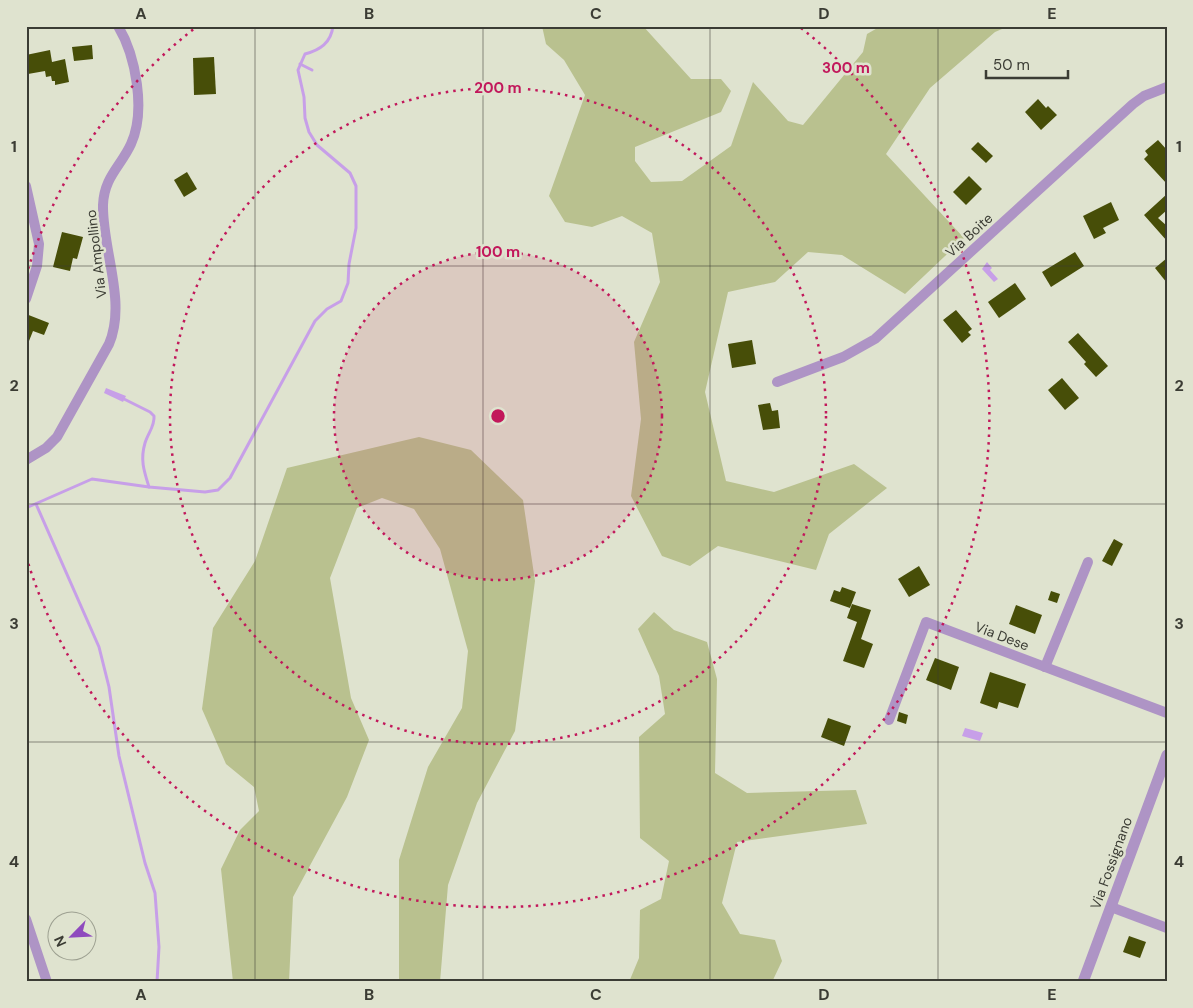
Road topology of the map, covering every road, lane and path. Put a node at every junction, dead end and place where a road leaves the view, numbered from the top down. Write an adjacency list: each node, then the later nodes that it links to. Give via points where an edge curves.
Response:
1 (118, 26): 6 (street, Via Ampollino, via 134,65 138,120 125,155 105,189 105,233 115,305 112,337 57,437)
2 (1167, 87): 5 (street, Via Boite, via 1133,104 875,339 842,357)
3 (26, 186): 4 (street, via 39,244 37,266)
4 (26, 299)
5 (777, 382)
6 (26, 460)
7 (1088, 562): 8 (street)
8 (1045, 667): 9 (street, Via Dese); 10 (street, Via Dese, via 926,622)
9 (1167, 713)
10 (889, 720)
11 (1167, 755): 12 (street, Via Fossignano)
12 (1111, 907): 14 (street); 16 (street, Via Fossignano)
13 (26, 919): 15 (street)
14 (1167, 928)
15 (47, 982)
16 (1083, 982)

